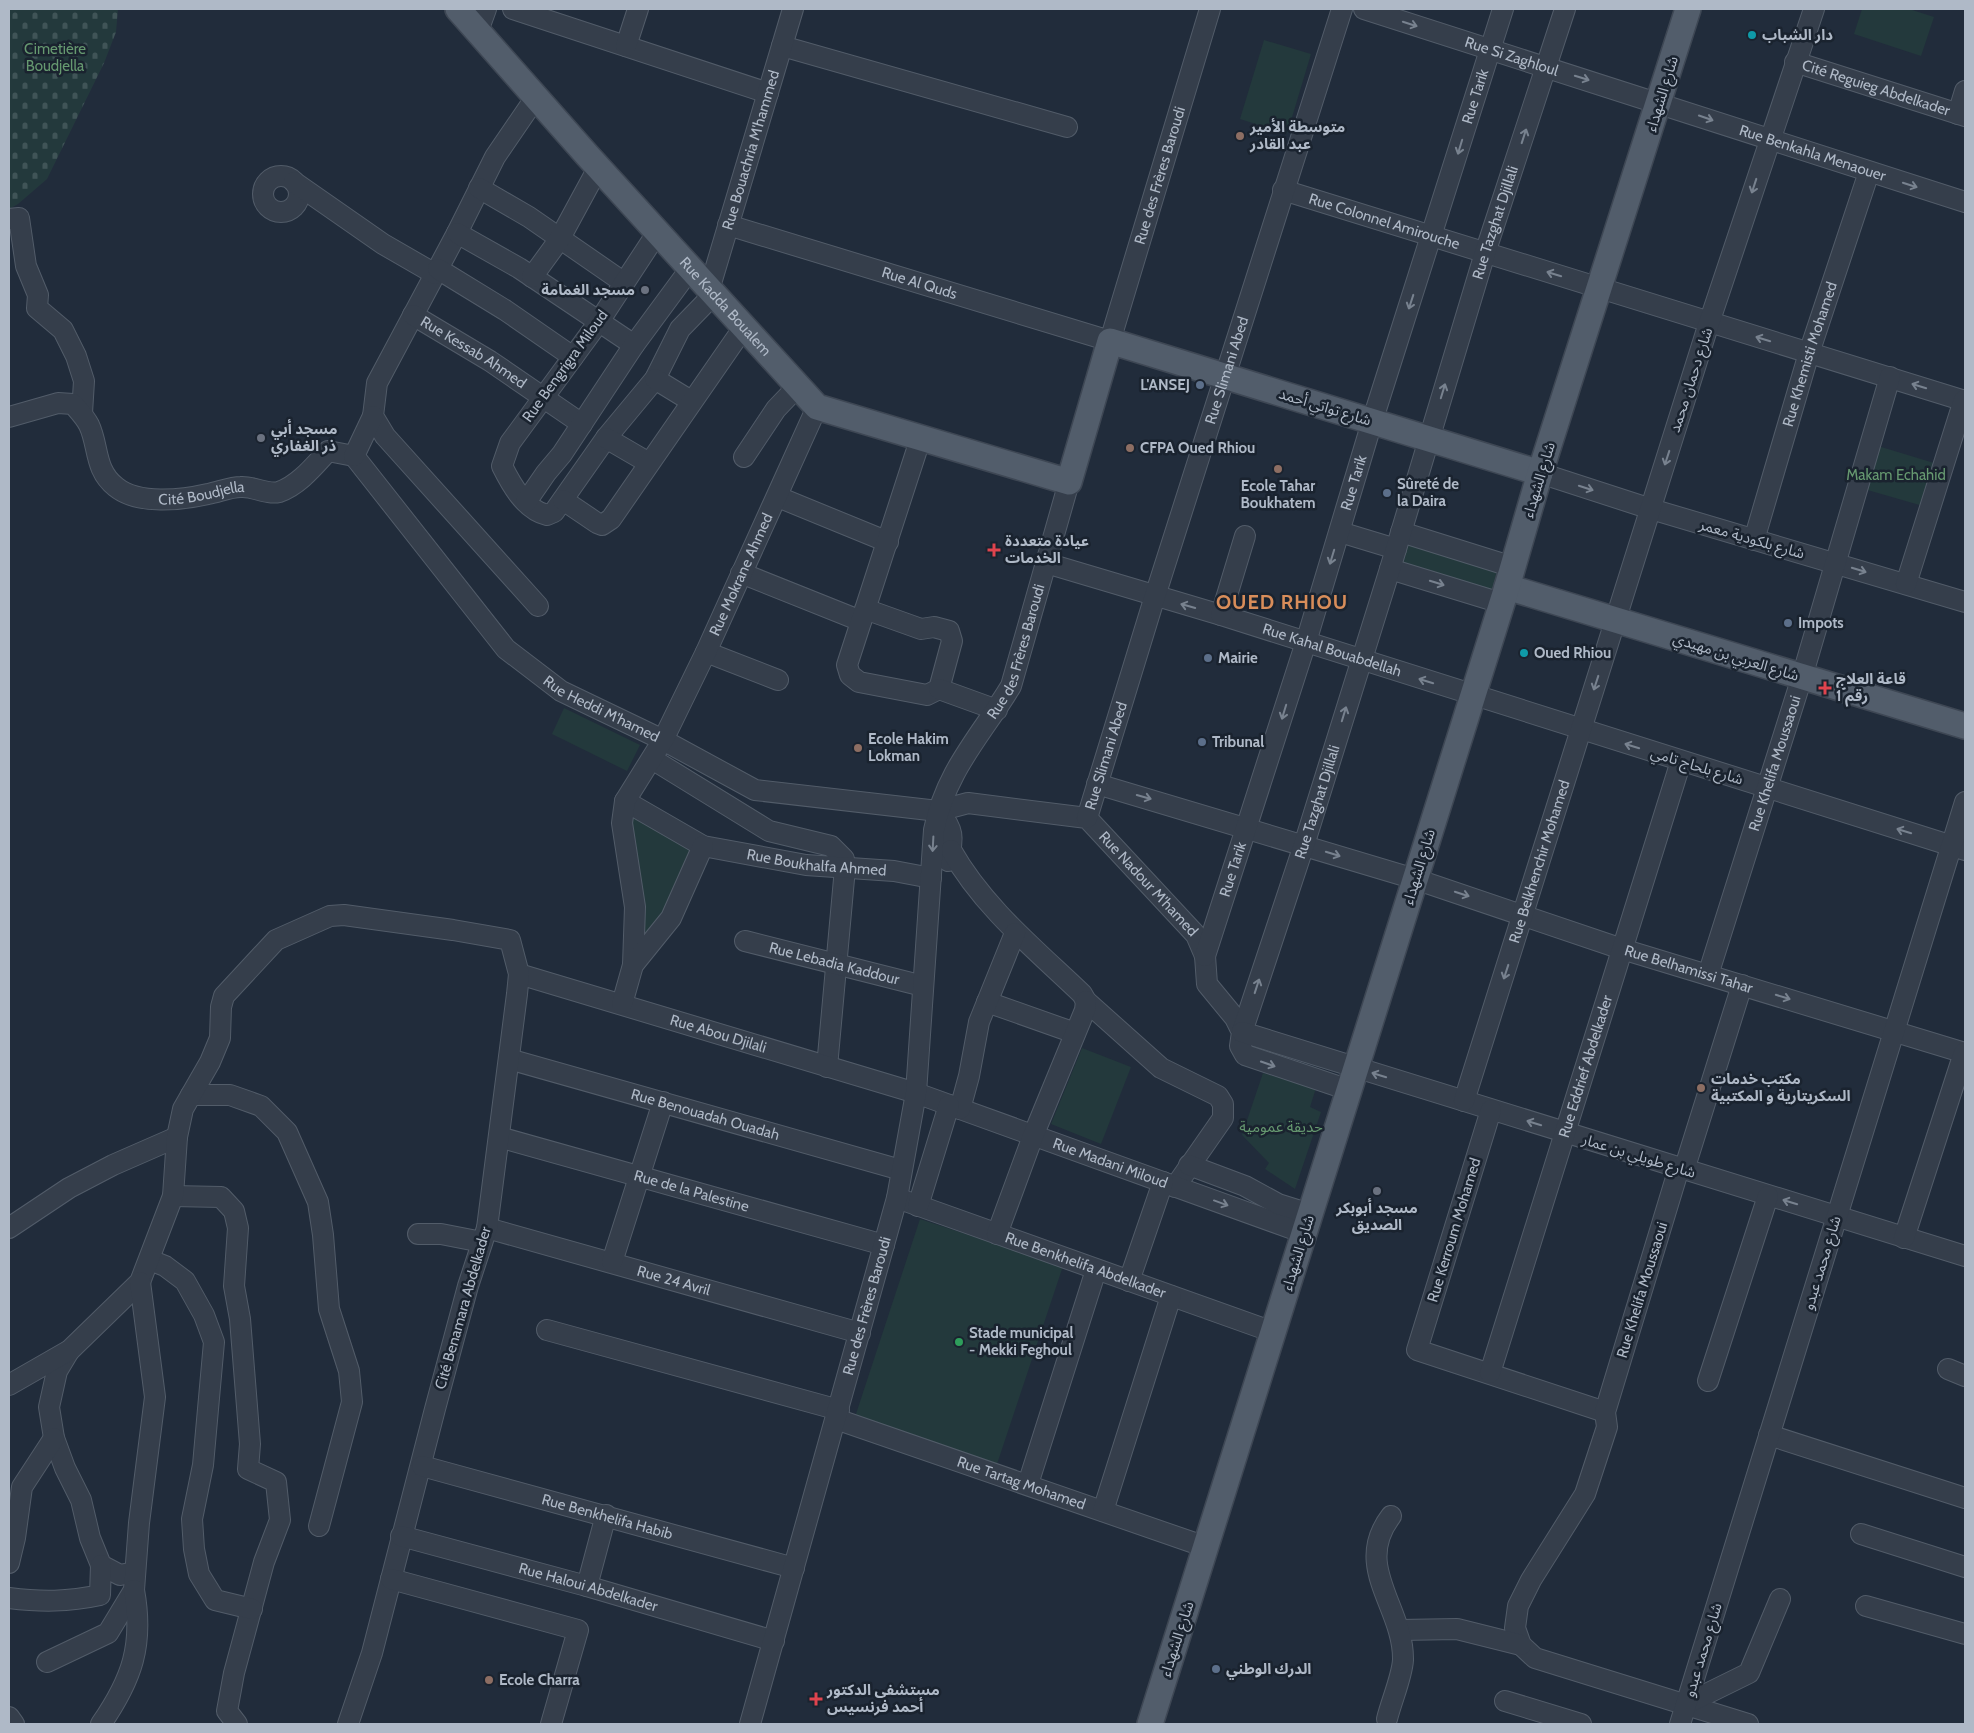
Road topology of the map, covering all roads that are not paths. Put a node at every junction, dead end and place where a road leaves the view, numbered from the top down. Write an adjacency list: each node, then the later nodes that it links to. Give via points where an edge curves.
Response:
1 (458, 9): 12 (main road, Rue Kadda Boualem)
2 (513, 9): 13 (street)
3 (638, 9): 13 (street)
4 (793, 9): 14 (street, Rue Bouachria M'hammed)
5 (1342, 9): 29 (street, Rue Slimani Abed)
6 (1364, 9): 15 (street, Rue Si Zaghloul, one-way to 15)
7 (1503, 9): 15 (street, Rue Tarik)
8 (1565, 9): 17 (street, Rue Tazghat Djillali)
9 (1688, 9): 21 (main road, شارع الشهداء)
10 (1814, 9): 16 (street, شارع دحمان محمد)
11 (1204, 10): 48 (street, Rue des Frères Baroudi)
12 (482, 20): 20 (main road, Rue Kadda Boualem)
13 (626, 46): 19 (street)
14 (782, 46): 19 (street, Rue Bouachria M'hammed); 23 (street)
15 (1490, 50): 17 (street, Rue Si Zaghloul); 35 (street, Rue Tarik, one-way to 35)
16 (1795, 62): 22 (street, Cité Reguieg Abdelkader); 24 (street, شارع دحمان محمد)
17 (1547, 67): 21 (street, Rue Si Zaghloul, one-way to 21); 37 (street, Rue Tazghat Djillali, one-way to 17)
18 (1965, 91): 22 (street, Cité Reguieg Abdelkader)
19 (768, 93): 32 (street, Rue Bouachria M'hammed)
20 (536, 97): 25 (main road, Rue Kadda Boualem); 28 (street, via 495,157)
21 (1660, 102): 24 (street, Rue Benkahla Menaouer, one-way to 24); 42 (main road, شارع الشهداء)
22 (1962, 115)
23 (1067, 127)
24 (1769, 140): 26 (street, Rue Benkahla Menaouer); 46 (street, شارع دحمان محمد, one-way to 46)
25 (598, 168): 34 (main road, Rue Kadda Boualem); 36 (street)
26 (1869, 172): 30 (street, Rue Benkahla Menaouer, one-way to 30); 50 (street, Rue Khemisti Mohamed)
27 (294, 182): 39 (street, via 383,244)
28 (480, 188): 33 (street); 36 (street, via 530,217)
29 (1284, 190): 35 (street, Rue Colonnel Amirouche); 52 (street, Rue Slimani Abed)
30 (1965, 202)
31 (14, 219): 60 (street, Cité Boudjella, via 26,266 38,296 37,308 63,330 84,381)
32 (728, 225): 43 (street, Rue Bouachria M'hammed); 48 (street, Rue Al Quds)
33 (457, 233): 39 (street); 40 (street)
34 (657, 233): 38 (main road, Rue Kadda Boualem); 41 (street, Rue Bengrigra Miloud)
35 (1432, 236): 37 (street, Rue Colonnel Amirouche); 63 (street, Rue Tarik, one-way to 63)
36 (559, 240): 40 (street); 41 (street)
37 (1485, 253): 42 (street, Rue Colonnel Amirouche, one-way to 37); 67 (street, Rue Tazghat Djillali, one-way to 37)
38 (690, 268): 43 (main road, Rue Kadda Boualem); 49 (street)
39 (437, 272): 44 (street); 51 (street, via 505,310)
40 (532, 278): 45 (street)
41 (623, 282): 45 (street, Rue Bengrigra Miloud)
42 (1600, 289): 46 (street, Rue Colonnel Amirouche); 71 (main road, شارع الشهداء)
43 (711, 292): 47 (main road, Rue Kadda Boualem); 54 (street, via 680,329)
44 (413, 316): 56 (street, Rue Kessab Ahmed, via 490,361); 61 (street, via 377,383)
45 (598, 323): 49 (street); 51 (street, Rue Bengrigra Miloud)
46 (1710, 323): 50 (street, Rue Colonnel Amirouche, one-way to 46); 76 (street, شارع دحمان محمد, one-way to 76)
47 (744, 327): 55 (main road, Rue Kadda Boualem); 58 (street)
48 (1110, 341): 52 (main road, شارع تواتي أحمد); 72 (main road)
49 (634, 345): 64 (street)
50 (1809, 353): 53 (street, Rue Colonnel Amirouche); 79 (street, Rue Khemisti Mohamed)
51 (573, 356): 56 (street, Rue Bengrigra Miloud)
52 (1226, 376): 63 (main road, شارع تواتي أحمد); 88 (street, Rue Slimani Abed)
53 (1890, 377): 57 (street, Rue Colonnel Amirouche, one-way to 53); 83 (street, Rue Khelifa Moussaoui)
54 (655, 379): 58 (street); 66 (street)
55 (798, 386): 59 (main road, Rue Kadda Boualem); 69 (street, via 776,409)
56 (543, 398): 64 (street, Rue Kessab Ahmed); 75 (street, Rue Bengrigra Miloud, via 510,443 502,466)
57 (1965, 400): 86 (street)
58 (692, 401): 70 (street)
59 (817, 407): 65 (main road); 73 (street, Rue Mokrane Ahmed)
60 (82, 413): 62 (street, via 73,404 58,404); 68 (street, Cité Boudjella, via 90,426 95,452 104,473 115,487 129,495 151,498 206,495 242,486 277,492 296,483 328,451)
61 (373, 416): 68 (street); 90 (street, via 385,436)
62 (9, 417)
63 (1372, 422): 67 (main road, شارع تواتي أحمد); 77 (street, Rue Tarik)
64 (582, 424): 75 (street)
65 (921, 437): 72 (main road); 81 (street)
66 (606, 438): 70 (street); 74 (street)
67 (1429, 438): 71 (main road, شارع تواتي أحمد); 80 (street, Rue Tazghat Djillali)
68 (354, 456): 104 (street, Rue Heddi M'hamed, via 506,649 561,691)
69 (744, 457)
70 (649, 463): 74 (street, via 607,523 597,523)
71 (1540, 474): 76 (street, شارع بلكودية معمر, one-way to 76); 87 (main road, شارع الشهداء)
72 (1069, 482): 82 (street, Rue des Frères Baroudi)
73 (778, 497): 81 (street); 85 (street, Rue Mokrane Ahmed)
74 (563, 500): 75 (street, via 554,512 547,515)
75 (526, 502)
76 (1651, 509): 79 (street, شارع بلكودية معمر); 93 (street, شارع دحمان محمد)
77 (1340, 532): 80 (street); 94 (street, Rue Tarik, one-way to 94)
78 (1245, 536): 92 (street)
79 (1754, 540): 83 (street, شارع بلكودية معمر)
80 (1398, 541): 84 (street, Rue Tazghat Djillali); 87 (street)
81 (888, 542): 91 (street)
82 (1046, 563): 88 (street, Rue Kahal Bouabdellah); 101 (street, Rue des Frères Baroudi, via 1011,686)
83 (1835, 563): 86 (street, شارع بلكودية معمر, one-way to 86); 97 (street, Rue Khelifa Moussaoui)
84 (1390, 569): 87 (street, one-way to 87); 96 (street, Rue Tazghat Djillali)
85 (741, 574): 91 (street); 95 (street, Rue Mokrane Ahmed)
86 (1906, 584): 89 (street, شارع بلكودية معمر)
87 (1507, 586): 93 (main road, شارع العربي بن مهيدي); 100 (main road, شارع الشهداء)
88 (1155, 596): 92 (street, Rue Kahal Bouabdellah, one-way to 88); 107 (street, Rue Slimani Abed)
89 (1965, 602)
90 (538, 606)
91 (863, 615): 99 (street, via 921,629 934,627 949,631 952,641); 99 (street, via 847,665 854,680 927,695)
92 (1221, 615): 94 (street, Rue Kahal Bouabdellah)
93 (1616, 620): 97 (main road, شارع العربي بن مهيدي); 103 (street, Rue Belkhenchir Mohamed, one-way to 103)
94 (1306, 642): 96 (street, Rue Kahal Bouabdellah); 115 (street, Rue Tarik, one-way to 115)
95 (706, 652): 98 (street); 104 (street, Rue Mokrane Ahmed)
96 (1361, 661): 100 (street, Rue Kahal Bouabdellah, one-way to 96); 117 (street, Rue Tazghat Djillali, one-way to 96)
97 (1802, 677): 102 (main road, شارع العربي بن مهيدي); 108 (street, Rue Khelifa Moussaoui)
98 (778, 680)
99 (939, 688): 101 (street)
100 (1473, 696): 103 (street, شارع بلحاج تامي); 124 (main road, شارع الشهداء)
101 (997, 710): 112 (street, Rue des Frères Baroudi, via 968,748 946,786)
102 (1965, 726)
103 (1581, 730): 106 (street, شارع بلحاج تامي, one-way to 103); 125 (street, Rue Belkhenchir Mohamed)
104 (663, 740): 105 (street, Rue Mokrane Ahmed); 109 (street, Rue Heddi M'hamed)
105 (652, 759): 110 (street, Rue Mokrane Ahmed); 113 (street)
106 (1681, 761): 108 (street, شارع بلحاج تامي); 128 (street, Rue Eddrief Abdelkader)
107 (1097, 784): 114 (street, Rue Slimani Abed); 115 (street, Rue Belhamissi Tahar, one-way to 115)
108 (1766, 787): 119 (street, شارع بلحاج تامي, one-way to 108); 133 (street, Rue Khelifa Moussaoui)
109 (755, 790): 112 (street, Rue Heddi M'hamed); 113 (street)
110 (625, 801): 118 (street, Rue Boukhalfa Ahmed); 131 (street, via 622,823 635,907)
111 (1965, 802): 119 (street, شارع محمد عبدو)
112 (938, 811): 114 (street, Rue Nadour M'hamed, via 968,803); 120 (street, via 949,824); 123 (street, Rue des Frères Baroudi, one-way to 123)
113 (744, 814): 116 (street)
114 (1087, 818): 129 (street, Rue Nadour M'hamed, via 1196,935)
115 (1247, 827): 117 (street, Rue Belhamissi Tahar); 129 (street, Rue Tarik)
116 (769, 830): 121 (street); 122 (street, via 831,846 844,859)
117 (1304, 845): 124 (street, Rue Belhamissi Tahar, one-way to 124); 139 (street, Rue Tazghat Djillali, one-way to 117)
118 (703, 846): 121 (street, Rue Boukhalfa Ahmed); 131 (street, via 671,918)
119 (1958, 847): 140 (street, شارع محمد عبدو)
120 (951, 850): 123 (street, via 948,865 942,873); 126 (street, via 964,874)
121 (755, 857): 122 (street, Rue Boukhalfa Ahmed)
122 (845, 868): 123 (street, Rue Boukhalfa Ahmed, via 894,871); 130 (street)
123 (931, 878): 135 (street, Rue des Frères Baroudi)
124 (1415, 879): 125 (street, Rue Belhamissi Tahar, one-way to 125); 145 (main road, شارع الشهداء)
125 (1524, 914): 128 (street, Rue Belhamissi Tahar); 149 (street, Rue Belkhenchir Mohamed, one-way to 149)
126 (1015, 933): 136 (street); 137 (street, via 1082,994)
127 (745, 942): 130 (street, Rue Lebadia Kaddour)
128 (1622, 949): 133 (street, Rue Belhamissi Tahar); 152 (street, Rue Eddrief Abdelkader)
129 (1205, 956): 139 (street, Rue Nadour M'hamed, via 1207,984 1235,1018)
130 (836, 964): 135 (street, Rue Lebadia Kaddour); 144 (street)
131 (633, 965): 138 (street)
132 (519, 974): 138 (street, Rue Abou Djilali); 143 (street, Cité Benamara Abdelkader); 147 (street, via 510,940 344,915 330,916 276,940 224,996 220,1038)
133 (1708, 975): 134 (street, Rue Belhamissi Tahar)
134 (1742, 985): 140 (street, Rue Belhamissi Tahar, one-way to 140); 157 (street, Rue Khelifa Moussaoui)
135 (924, 986): 146 (street, Rue des Frères Baroudi)
136 (987, 1002): 141 (street); 150 (street, via 979,1022 969,1076)
137 (1086, 1002): 141 (street); 156 (street, via 1161,1068 1218,1096 1223,1104 1223,1118)
138 (622, 1004): 144 (street, Rue Abou Djilali)
139 (1242, 1032): 145 (street)
140 (1894, 1032): 142 (street, Rue Belhamissi Tahar); 165 (street, شارع محمد عبدو)
141 (1075, 1033): 153 (street)
142 (1964, 1053): 171 (street)
143 (509, 1059): 148 (street, Rue Benouadah Ouadah); 155 (street, Cité Benamara Abdelkader)
144 (827, 1067): 146 (street, Rue Abou Djilali)
145 (1352, 1079): 149 (street, شارع طويلي بن عمار, one-way to 145); 166 (main road, شارع الشهداء)
146 (916, 1093): 150 (street, Rue Madani Miloud); 158 (street, Rue des Frères Baroudi)
147 (191, 1095): 154 (street, via 183,1109); 197 (street, via 230,1095 261,1106 287,1132 318,1202 329,1309 349,1371 352,1402)
148 (663, 1102): 158 (street, Rue Benouadah Ouadah); 159 (street)
149 (1464, 1102): 151 (street, شارع طويلي بن عمار)
150 (954, 1107): 153 (street, Rue Madani Miloud); 164 (street)
151 (1491, 1110): 152 (street, شارع طويلي بن عمار, one-way to 151); 184 (street, Rue Kerroum Mohamed, via 1417,1350)
152 (1565, 1133): 157 (street, شارع طويلي بن عمار); 184 (street, Rue Eddrief Abdelkader)
153 (1033, 1136): 160 (street, Rue Madani Miloud); 169 (street)
154 (177, 1137): 161 (street); 167 (street, via 113,1164 69,1188)
155 (499, 1138): 159 (street, Rue de la Palestine); 170 (street, Cité Benamara Abdelkader)
156 (1189, 1165): 160 (street); 166 (street, Rue Madani Miloud, via 1245,1186)
157 (1681, 1169): 162 (street, شارع طويلي بن عمار); 187 (street, Rue Khelifa Moussaoui)
158 (901, 1170): 163 (street, Rue des Frères Baroudi)
159 (639, 1176): 172 (street, Rue de la Palestine); 175 (street)
160 (1169, 1185): 166 (street, Rue Madani Miloud, one-way to 166); 177 (street)
161 (173, 1196): 174 (street); 211 (street, via 221,1197 234,1211 238,1228 234,1286 240,1319 250,1444 248,1469 276,1482 280,1520 264,1562)
162 (1768, 1196): 165 (street, شارع طويلي بن عمار, one-way to 162); 185 (street)
163 (897, 1198): 164 (street, Rue Benkhelifa Abdelkader); 172 (street, Rue des Frères Baroudi)
164 (918, 1206): 169 (street, Rue Benkhelifa Abdelkader)
165 (1836, 1217): 171 (street, شارع طويلي بن عمار); 189 (street, شارع محمد عبدو)
166 (1307, 1224): 181 (main road, شارع الشهداء)
167 (9, 1228)
168 (418, 1234): 170 (street, Rue 24 Avril)
169 (997, 1234): 176 (street, Rue Benkhelifa Abdelkader)
170 (485, 1235): 175 (street, Rue 24 Avril); 191 (street, Cité Benamara Abdelkader, via 434,1409)
171 (1904, 1238): 173 (street, شارع طويلي بن عمار)
172 (884, 1245): 182 (street, Rue des Frères Baroudi)
173 (1965, 1256)
174 (150, 1260): 178 (street); 211 (street, via 165,1266 185,1281 204,1315 214,1342 203,1465 192,1519 198,1574 215,1600)
175 (612, 1262): 182 (street, Rue 24 Avril)
176 (1096, 1270): 177 (street, Rue Benkhelifa Abdelkader); 192 (street)
177 (1129, 1281): 179 (street, Rue Benkhelifa Abdelkader)
178 (140, 1282): 183 (street); 206 (street, via 155,1397)
179 (1171, 1296): 181 (street, Rue Benkhelifa Abdelkader); 194 (street)
180 (547, 1330): 188 (street, Rue Tartag Mohamed)
181 (1273, 1332): 200 (main road, شارع الشهداء)
182 (860, 1333): 188 (street, Rue des Frères Baroudi)
183 (70, 1350): 186 (street); 190 (street, via 57,1371 49,1407)
184 (1490, 1372): 187 (street)
185 (1708, 1381)
186 (9, 1385)
187 (1605, 1412): 215 (street, Rue Khelifa Moussaoui, via 1607,1427 1585,1494 1518,1606 1515,1628)
188 (837, 1414): 192 (street, Rue Tartag Mohamed); 204 (street, Rue des Frères Baroudi)
189 (1769, 1435): 193 (street); 218 (street, شارع محمد عبدو)
190 (54, 1438): 201 (street, via 22,1487 16,1538); 202 (street)
191 (422, 1466): 195 (street, Rue Benkhelifa Habib); 199 (street, Cité Benamara Abdelkader)
192 (1028, 1484): 194 (street, Rue Tartag Mohamed)
193 (1965, 1498)
194 (1103, 1511): 200 (street, Rue Tartag Mohamed)
195 (606, 1515): 204 (street, Rue Benkhelifa Habib); 207 (street)
196 (1391, 1516): 212 (street, via 1380,1530 1375,1566)
197 (319, 1526)
198 (1861, 1534): 203 (street)
199 (401, 1536): 205 (street, Cité Benamara Abdelkader); 207 (street, Rue Haloui Abdelkader)
200 (1206, 1548): 227 (main road, شارع الشهداء)
201 (9, 1563)
202 (102, 1565): 206 (street); 208 (street, via 100,1595 52,1602)
203 (1965, 1567)
204 (794, 1568): 214 (street, Rue des Frères Baroudi)
205 (391, 1579): 224 (street, Cité Benamara Abdelkader, via 372,1653); 225 (street, via 578,1630)
206 (135, 1581): 216 (street, via 108,1633); 221 (street, via 139,1616 135,1654 128,1681)
207 (586, 1586): 214 (street, Rue Haloui Abdelkader)
208 (9, 1598)
209 (1780, 1599): 218 (street, via 1749,1672)
210 (1866, 1606): 213 (street)
211 (252, 1609): 223 (street, via 227,1711)
212 (1400, 1630): 215 (street, via 1457,1628); 220 (street, via 1403,1662)
213 (1965, 1634)
214 (774, 1641): 226 (street, Rue des Frères Baroudi)
215 (1521, 1645): 218 (street, via 1535,1658)
216 (47, 1662)
217 (1505, 1701): 228 (street)
218 (1686, 1704): 229 (street, شارع محمد عبدو); 230 (street)
219 (9, 1717): 222 (street)
220 (1387, 1719)
221 (100, 1722)
222 (14, 1724)
223 (237, 1724)
224 (348, 1724)
225 (551, 1724)
226 (750, 1724)
227 (1150, 1724)
228 (1580, 1724)
229 (1680, 1724)
230 (1748, 1724)

